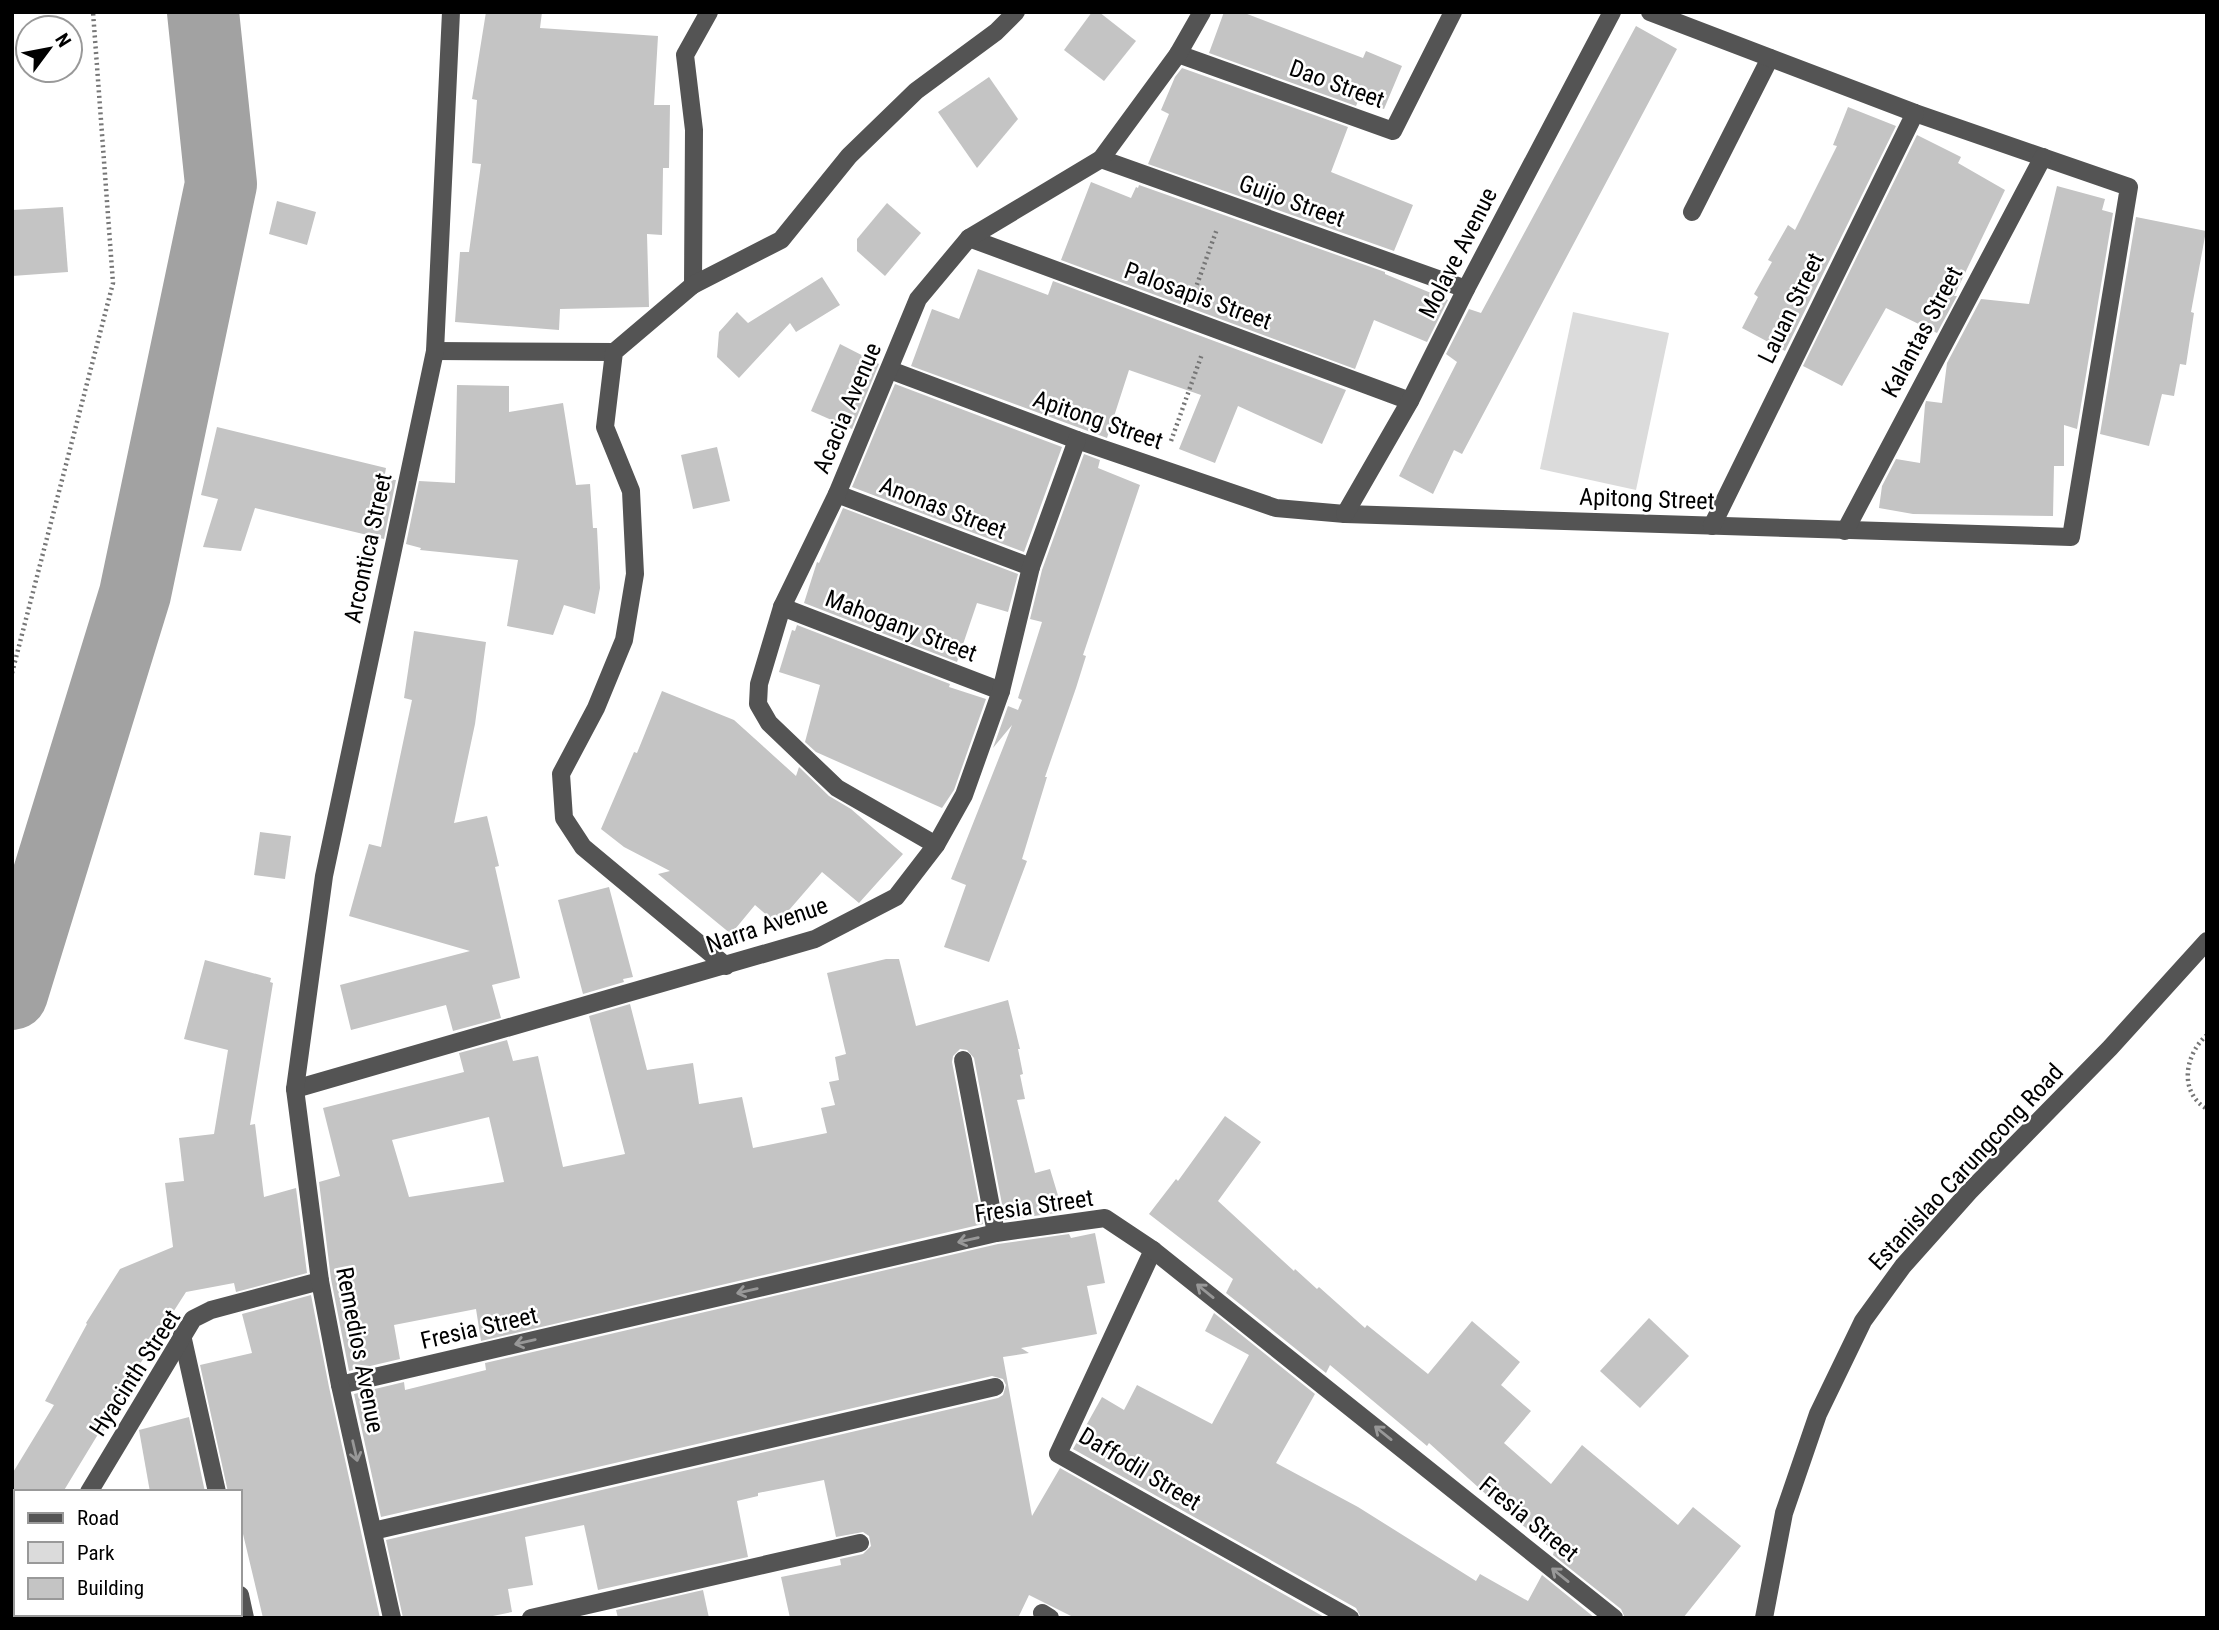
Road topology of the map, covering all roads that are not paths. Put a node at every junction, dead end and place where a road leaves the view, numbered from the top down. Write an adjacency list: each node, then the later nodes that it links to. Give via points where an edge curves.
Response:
1 (451, 12): 17 (street, Arcontica Street)
2 (709, 12): 15 (street, via 685,55 694,130)
3 (1016, 12): 15 (street, via 916,91 849,156 781,240)
4 (1202, 12): 8 (street, Acacia Avenue)
5 (1453, 12): 8 (street, Dao Street, via 1393,131)
6 (1612, 12): 16 (street, Molave Avenue)
7 (1650, 12): 9 (street)
8 (1178, 54): 12 (street, Acacia Avenue)
9 (1770, 58): 10 (street); 13 (street)
10 (1914, 113): 11 (street); 24 (street, Lauan Street)
11 (2043, 157): 25 (street, Kalantas Street); 25 (street, Apitong Street, via 2129,187 2071,537)
12 (1101, 159): 14 (street, Acacia Avenue); 16 (street, Guijo Street)
13 (1692, 212)
14 (970, 238): 19 (street, Acacia Avenue, via 918,299); 20 (street, Palosapis Street)
15 (693, 285): 18 (street)
16 (1466, 289): 20 (street, Molave Avenue)
17 (435, 351): 18 (street); 33 (street, Arcontica Street, via 324,876)
18 (614, 352): 31 (street, via 606,427 631,491 635,574 624,640 596,708 561,774 564,818 583,847)
19 (890, 370): 21 (street, Apitong Street); 22 (street, Acacia Avenue)
20 (1410, 401): 23 (street, Molave Avenue)
21 (1077, 440): 23 (street, Apitong Street, via 1276,508); 26 (street, Narra Avenue)
22 (837, 494): 26 (street, Anonas Street); 27 (street, Acacia Avenue)
23 (1345, 514): 24 (street, Apitong Street)
24 (1712, 526): 25 (street, Apitong Street)
25 (1844, 530)
26 (1031, 567): 28 (street, Narra Avenue)
27 (782, 607): 28 (street, Mahogany Street); 29 (street, Acacia Avenue, via 759,684 758,704 769,723 837,788)
28 (1001, 691): 29 (street, Narra Avenue, via 964,795)
29 (936, 845): 31 (street, Narra Avenue, via 896,897 815,939)
30 (2207, 940): 44 (street, Estanislao Carungcong Road, via 1936,1229 1863,1321 1818,1414 1784,1513)
31 (726, 966): 33 (street, Narra Avenue)
32 (963, 1060): 34 (street)
33 (295, 1089): 36 (street, Remedios Avenue)
34 (996, 1233): 35 (street, Fresia Street, via 1105,1218); 38 (street, Fresia Street, one-way to 38)
35 (1153, 1250): 47 (street, Daffodil Street, via 1058,1454); 48 (street, Fresia Street, one-way to 35)
36 (320, 1281): 37 (street, Hyacinth Street, via 211,1310 193,1319); 38 (street, Remedios Avenue)
37 (182, 1335): 40 (street, Hyacinth Street); 41 (street)
38 (340, 1385): 42 (street, Remedios Avenue, one-way to 42)
39 (995, 1387): 42 (street)
40 (90, 1490)
41 (217, 1490)
42 (373, 1531): 45 (street, Remedios Avenue)
43 (860, 1543): 46 (street)
44 (1766, 1616)
45 (392, 1618)
46 (531, 1618)
47 (1350, 1618)
48 (1614, 1618)

